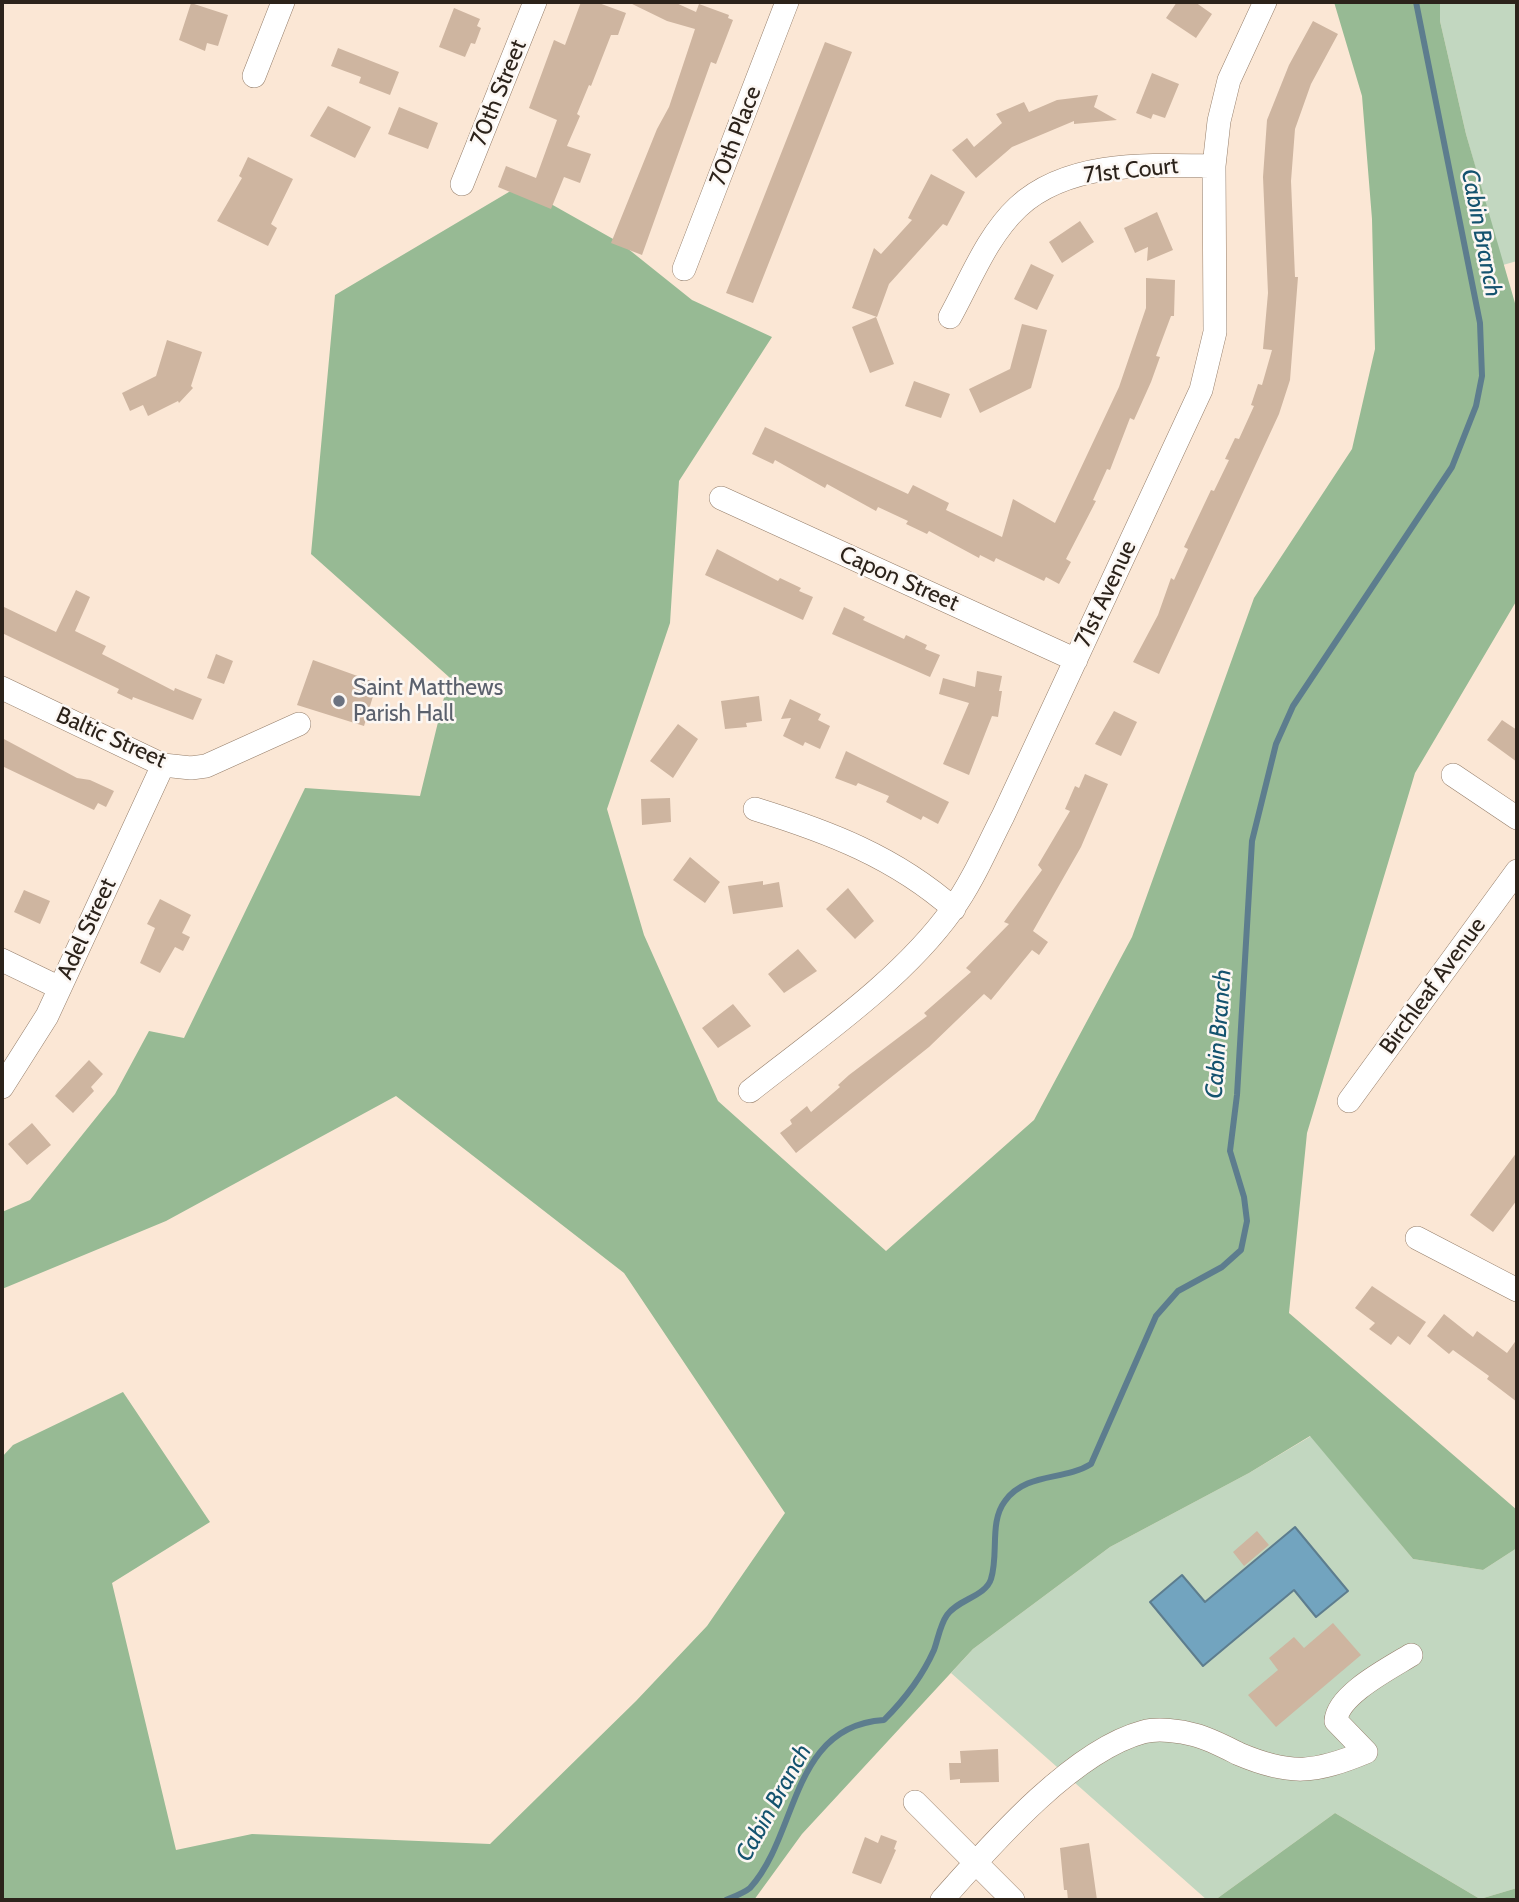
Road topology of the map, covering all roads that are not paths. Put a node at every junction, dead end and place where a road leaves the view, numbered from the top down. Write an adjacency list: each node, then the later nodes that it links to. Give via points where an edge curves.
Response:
1 (283, 2): 5 (street)
2 (535, 2): 7 (street, 70th Street)
3 (787, 2): 8 (street, 70th Place)
4 (1265, 2): 6 (street, 71st Avenue, via 1229,80)
5 (254, 76)
6 (1214, 166): 9 (street, 71st Court, via 1099,171 1036,194 1017,208 995,237); 11 (street, 71st Avenue, via 1216,306 1207,369)
7 (463, 184)
8 (684, 269)
9 (950, 317)
10 (721, 498): 11 (street, Capon Street)
11 (1076, 660): 19 (street, 71st Avenue)
12 (2, 688): 14 (street, Baltic Street)
13 (299, 724): 14 (street, Baltic Street, via 206,766)
14 (163, 765): 21 (street, Adel Street)
15 (1453, 775): 17 (street)
16 (755, 810): 19 (street, via 871,851 928,886)
17 (1517, 818)
18 (1517, 871): 24 (street, Birchleaf Avenue)
19 (954, 909): 23 (street, 71st Avenue, via 894,973)
20 (2, 960): 21 (street)
21 (60, 988): 22 (street, Adel Street, via 33,1042)
22 (2, 1087)
23 (750, 1091)
24 (1349, 1101)
25 (1417, 1238): 26 (street)
26 (1514, 1283)
27 (1411, 1655): 29 (street, via 1357,1690 1337,1714 1336,1721 1366,1752 1317,1769 1291,1771 1265,1765 1195,1735 1144,1731 1079,1765)
28 (915, 1802): 29 (street)
29 (975, 1862): 30 (street); 31 (street)
30 (942, 1900)
31 (1013, 1900)

